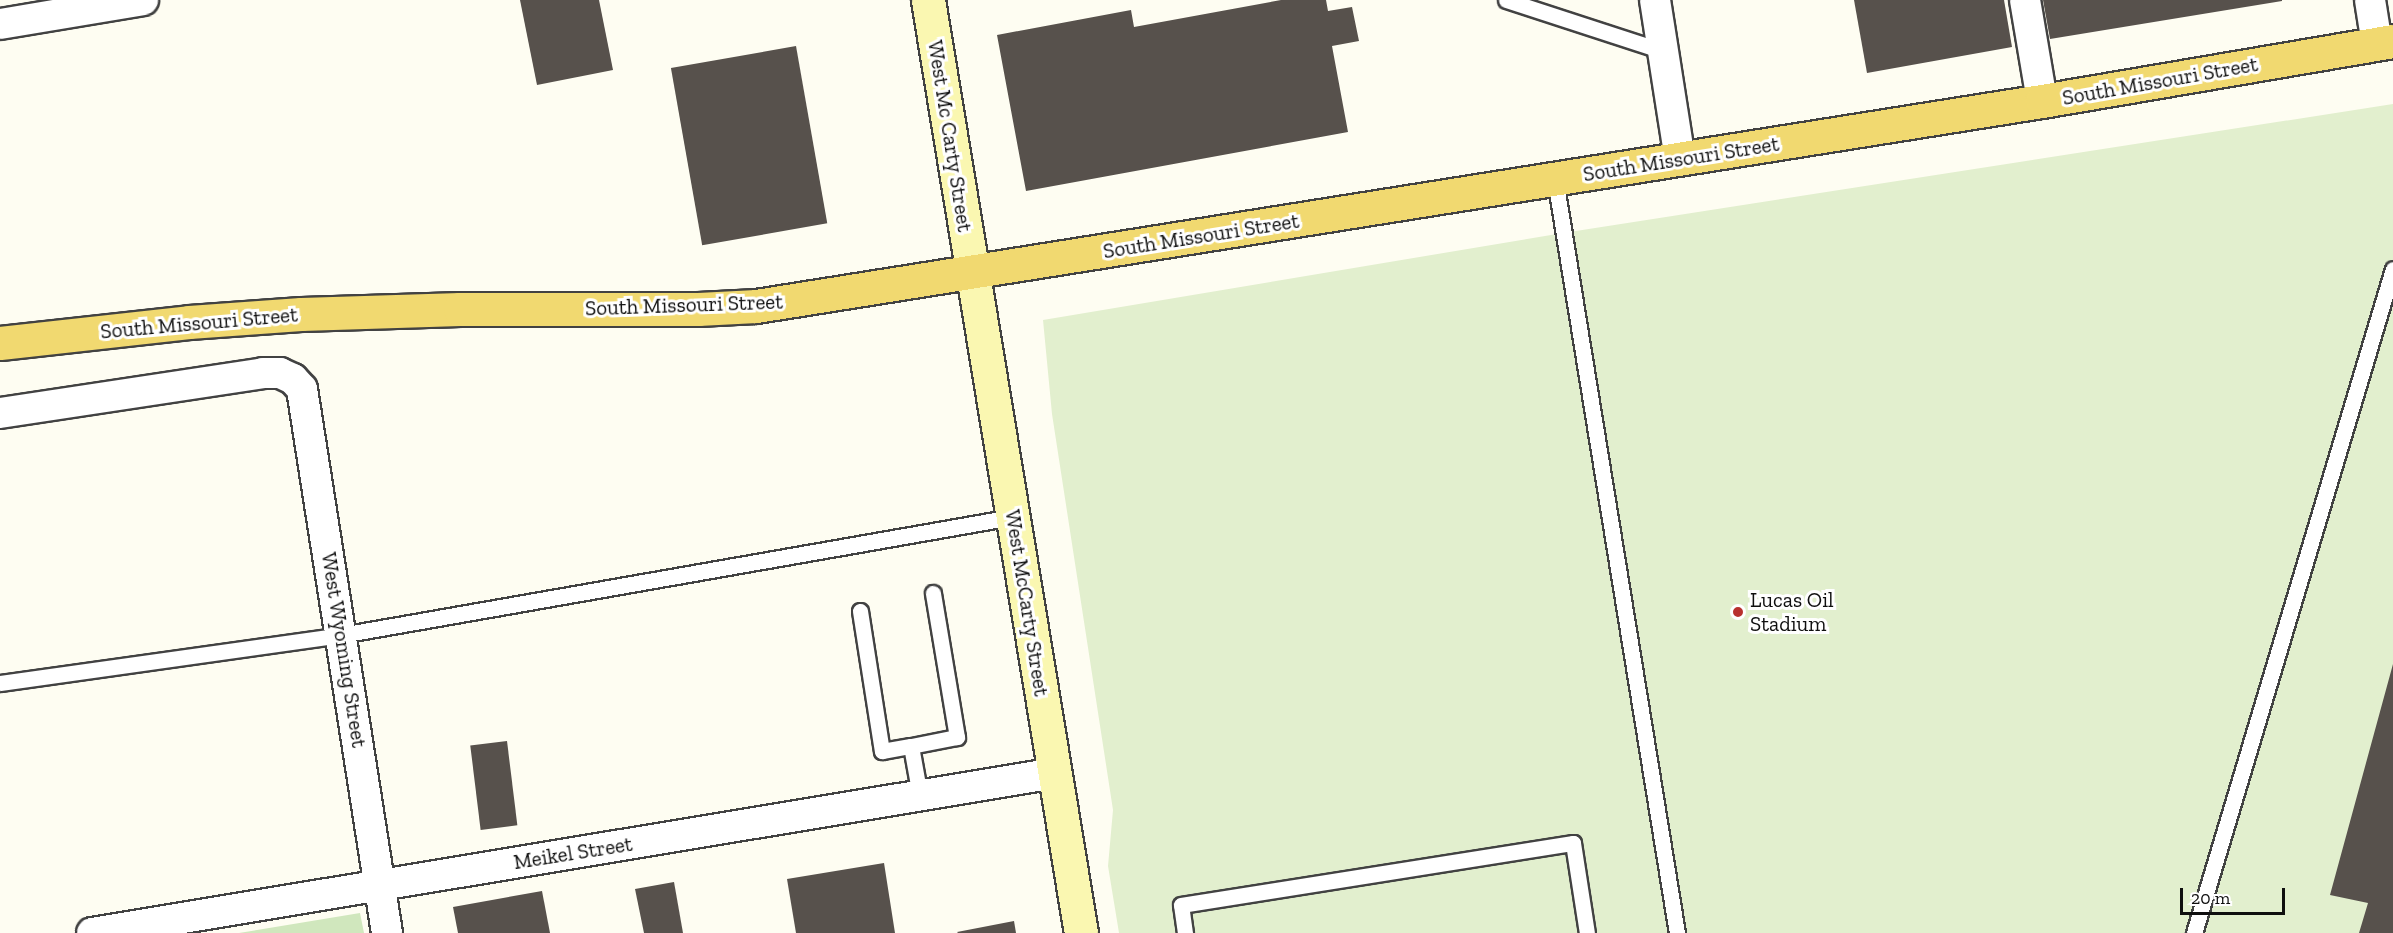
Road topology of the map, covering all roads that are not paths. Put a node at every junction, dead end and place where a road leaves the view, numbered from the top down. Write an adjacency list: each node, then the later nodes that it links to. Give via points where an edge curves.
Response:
1 (143, 0): 7 (street)
2 (928, 0): 14 (main road, West Mc Carty Street)
3 (1506, 0): 9 (lane)
4 (1655, 0): 9 (street)
5 (2025, 0): 10 (street)
6 (2370, 0): 8 (street)
7 (0, 24)
8 (2385, 42): 10 (main road, South Missouri Street)
9 (1663, 51): 11 (street)
10 (2042, 101): 11 (main road, South Missouri Street)
11 (1680, 159): 12 (main road, South Missouri Street)
12 (1555, 179): 14 (main road, South Missouri Street); 31 (lane)
13 (2393, 269): 32 (lane)
14 (973, 273): 15 (main road, South Missouri Street, via 756,306 301,314); 17 (main road, West McCarty Street)
15 (0, 343)
16 (0, 413): 20 (street, West Wyoming Street, via 263,373 286,375 302,389 306,402)
17 (1012, 517): 20 (lane); 23 (main road, West McCarty Street)
18 (933, 592): 22 (lane, via 957,737)
19 (860, 611): 22 (lane, via 882,751)
20 (341, 635): 21 (lane); 25 (street, West Wyoming Street)
21 (0, 682)
22 (911, 746): 24 (lane)
23 (1055, 773): 24 (street, Meikel Street); 28 (main road, West McCarty Street)
24 (920, 796): 25 (street, Meikel Street)
25 (380, 885): 26 (street, Meikel Street); 27 (street, West Wyoming Street)
26 (92, 933)
27 (387, 933)
28 (1081, 933)
29 (1185, 933): 30 (lane, via 1181,905 1573,843)
30 (1587, 933)
31 (1677, 933)
32 (2194, 933)

